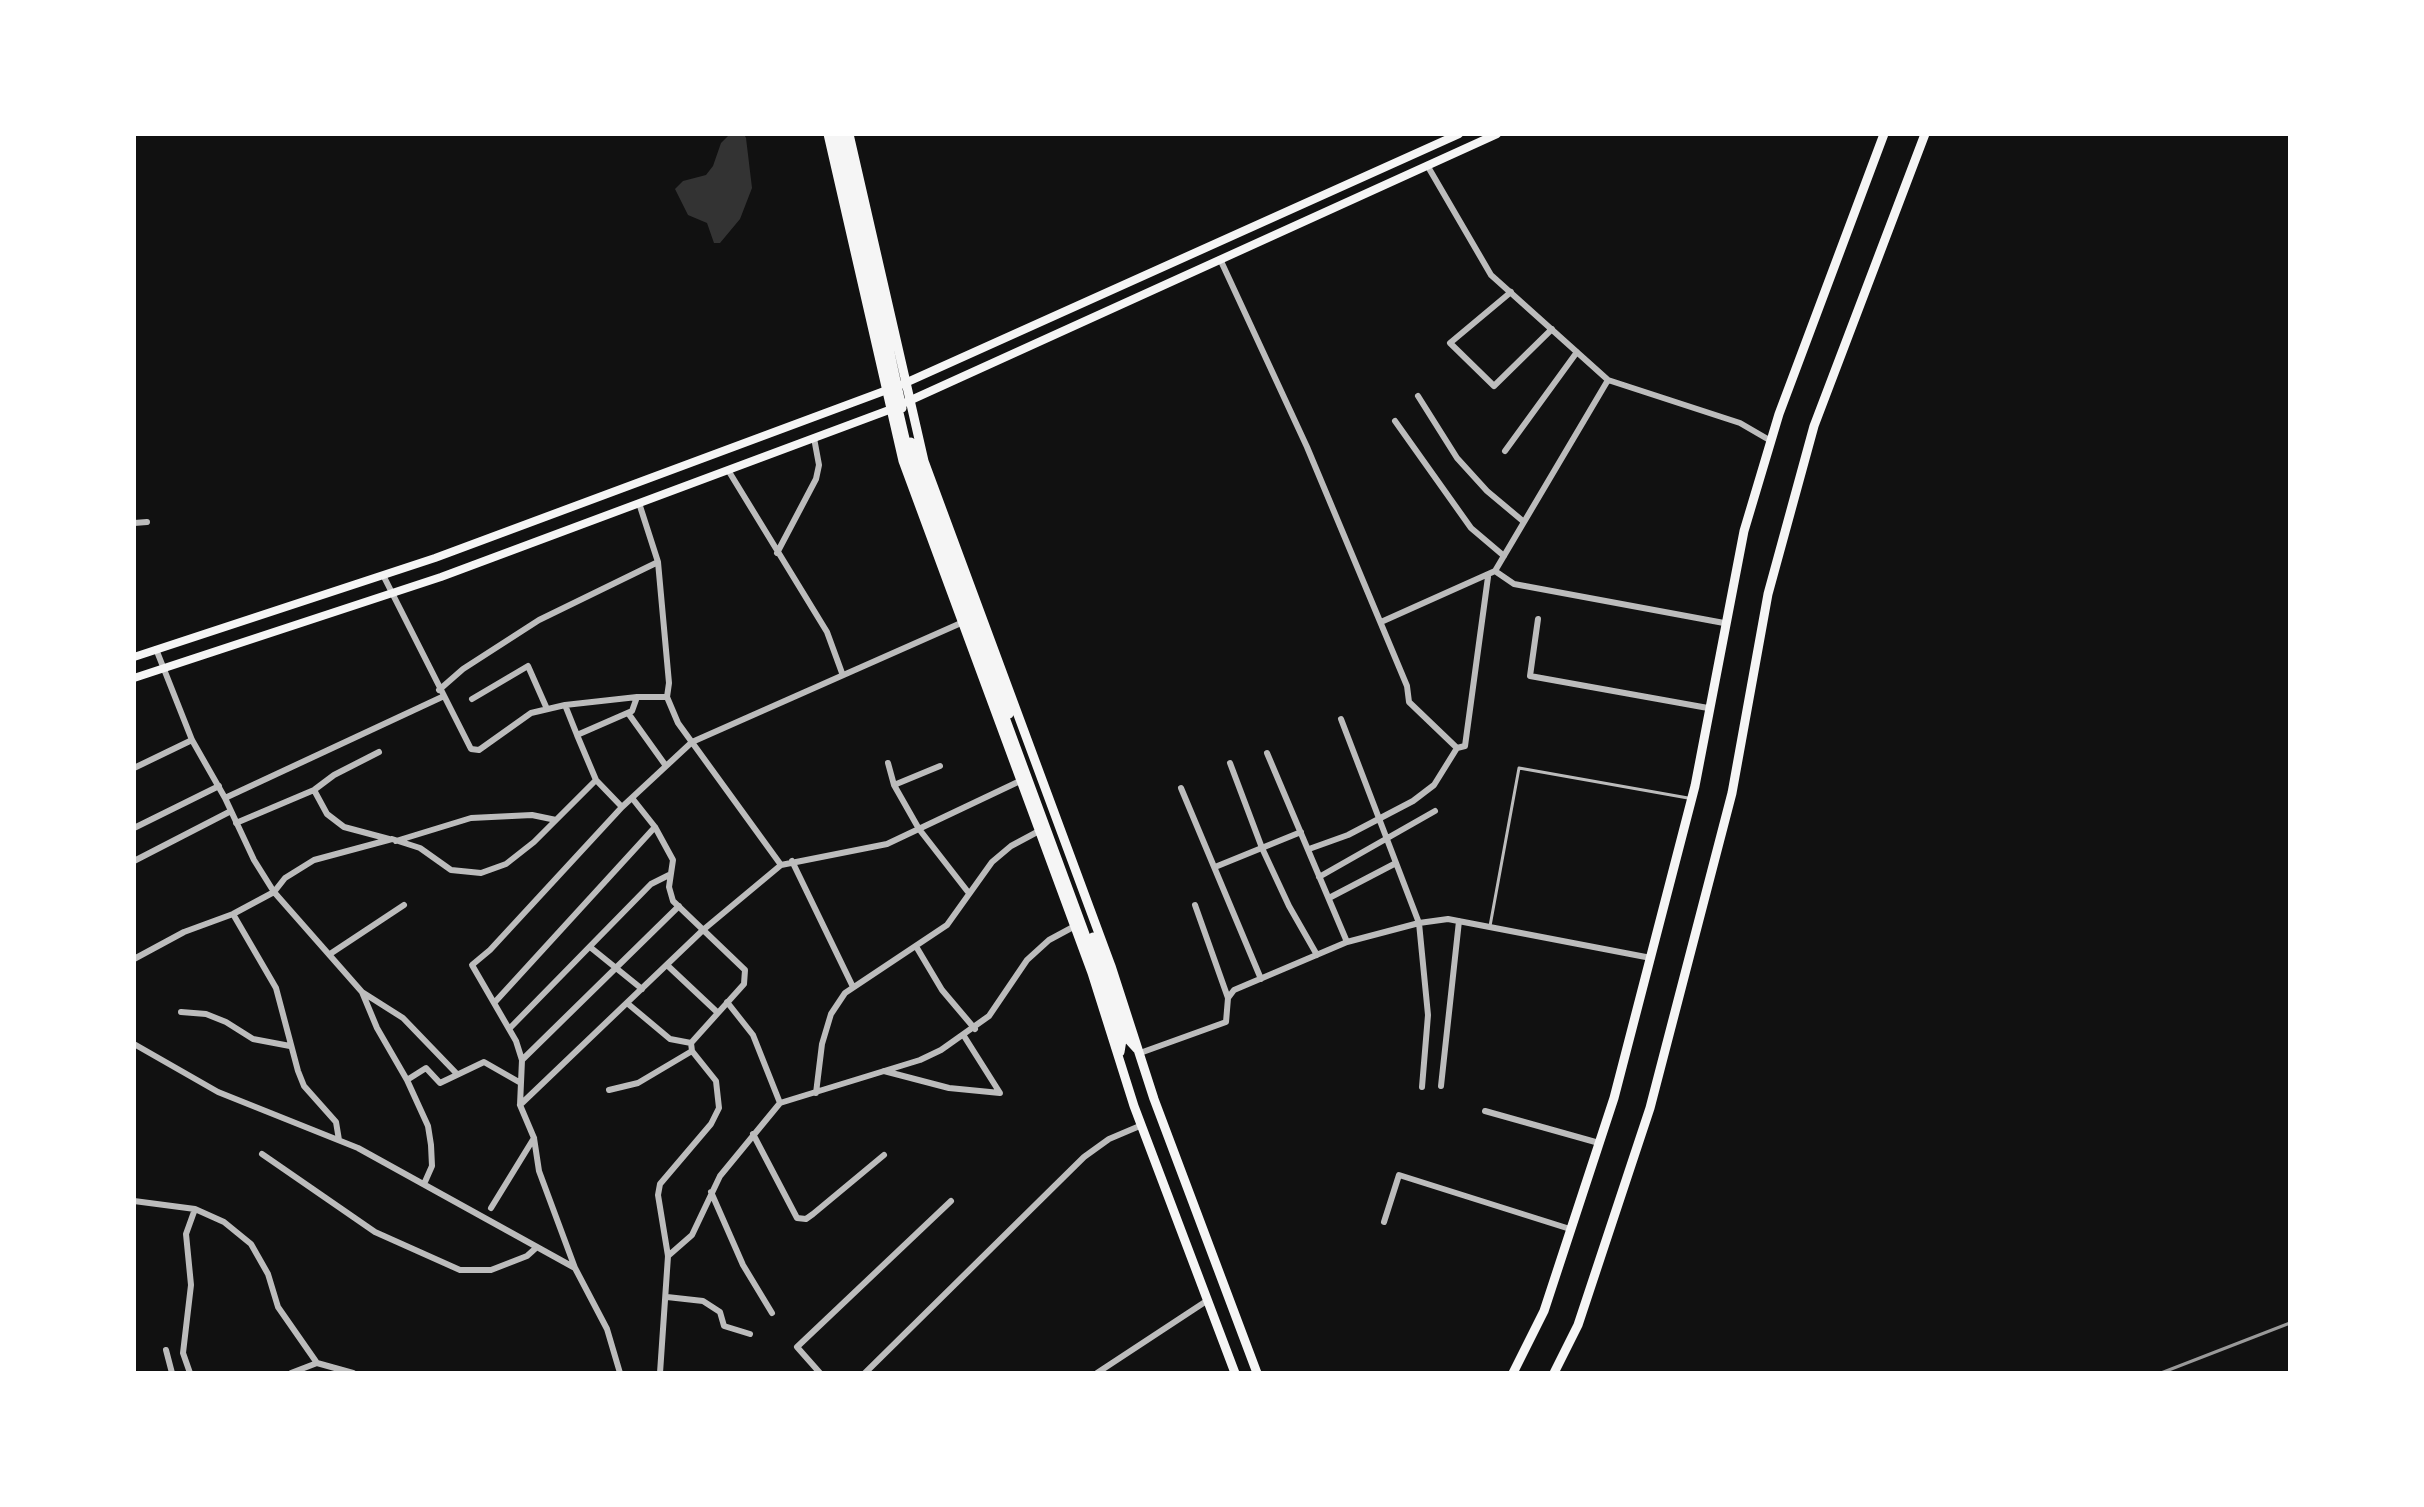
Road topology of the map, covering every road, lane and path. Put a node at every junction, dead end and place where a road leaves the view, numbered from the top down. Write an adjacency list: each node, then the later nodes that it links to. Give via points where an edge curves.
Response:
1 (828, 134): 17 (main road)
2 (834, 134): 12 (main road)
3 (842, 134): 12 (main road)
4 (849, 134): 16 (main road)
5 (1459, 134): 16 (main road)
6 (1497, 134): 9 (main road)
7 (1884, 134): 23 (main road)
8 (1925, 134): 187 (main road, via 1814,426 1768,594 1732,793 1650,1108 1578,1325)
9 (1427, 165): 10 (main road); 11 (street, via 1485,266)
10 (1220, 259): 19 (main road); 40 (street)
11 (1511, 292): 13 (street); 13 (street, via 1450,343 1494,386)
12 (876, 306): 65 (main road, via 913,450)
13 (1552, 329): 14 (street)
14 (1577, 352): 15 (street); 24 (street)
15 (1608, 380): 23 (street, via 1740,423); 30 (street)
16 (903, 384): 17 (main road); 19 (main road)
17 (884, 390): 20 (main road); 36 (main road)
18 (1418, 396): 30 (street, via 1457,458)
19 (907, 400): 20 (main road); 25 (main road)
20 (889, 410): 22 (main road); 26 (main road)
21 (1395, 421): 33 (street, via 1471,528)
22 (814, 438): 27 (main road); 32 (street, via 816,479)
23 (1771, 441): 42 (main road)
24 (1505, 451)
25 (922, 454): 26 (main road); 137 (main road)
26 (903, 461): 41 (main road)
27 (728, 470): 28 (main road); 32 (street)
28 (639, 503): 34 (street); 38 (main road)
29 (147, 522): 31 (street)
30 (1524, 522): 33 (street)
31 (134, 523)
32 (777, 553): 46 (street, via 827,632)
33 (1504, 556): 35 (street)
34 (658, 562): 48 (street, via 539,620 463,669); 50 (street)
35 (1495, 571): 37 (street); 42 (street, via 1514,584)
36 (383, 575): 38 (street); 43 (main road)
37 (1488, 577): 40 (street); 60 (street, via 1465,746)
38 (392, 594): 45 (main road); 48 (street)
39 (1538, 619): 53 (street, via 1530,676)
40 (1381, 622): 60 (street, via 1409,702)
41 (961, 623): 46 (street); 70 (main road)
42 (1724, 623): 53 (main road)
43 (156, 649): 44 (main road); 45 (street)
44 (134, 657)
45 (162, 669): 47 (main road); 58 (street)
46 (842, 673): 59 (street)
47 (134, 678)
48 (440, 694): 54 (street, via 474,751 515,722); 75 (street)
49 (637, 697): 50 (street); 52 (street); 55 (street, via 636,707)
50 (667, 697): 59 (street)
51 (472, 699): 54 (street, via 528,666)
52 (565, 705): 54 (street); 57 (street)
53 (1708, 708): 77 (main road)
54 (547, 709)
55 (628, 713): 57 (street); 66 (street)
56 (1341, 719): 82 (street)
57 (577, 735): 69 (street)
58 (192, 740): 68 (street); 72 (street)
59 (692, 742): 66 (street); 96 (street)
60 (1457, 748): 82 (street, via 1425,793)
61 (379, 752): 74 (street)
62 (1267, 753): 88 (street)
63 (888, 763): 71 (street)
64 (1230, 763): 91 (street)
65 (1026, 764): 137 (main road, via 1127,1038); 139 (main road, via 1122,1040)
66 (666, 766): 76 (street)
67 (940, 766): 71 (street)
68 (134, 768)
69 (596, 780): 78 (street); 81 (street)
70 (1020, 781): 86 (street); 87 (main road)
71 (894, 785): 86 (street)
72 (219, 786): 75 (street); 85 (street)
73 (1181, 788): 97 (street)
74 (314, 790): 83 (street); 89 (street, via 327,814 344,827)
75 (225, 798): 79 (street)
76 (632, 798): 78 (street); 84 (street)
77 (1692, 799): 110 (lane, via 1519,768); 117 (main road)
78 (622, 807): 126 (street, via 472,965)
79 (231, 811): 83 (street); 93 (street)
80 (1435, 811): 90 (street)
81 (556, 820): 89 (street, via 532,815 471,818); 89 (street, via 506,864 481,873 451,870 420,848)
82 (1378, 820): 90 (street); 92 (street)
83 (236, 823): 100 (street)
84 (655, 827): 98 (street, via 673,860); 126 (street)
85 (134, 828)
86 (919, 829): 94 (street, via 866,851); 101 (street)
87 (1039, 831): 101 (street, via 992,862); 109 (main road)
88 (1301, 832): 91 (street); 92 (street)
89 (394, 840): 100 (street, via 314,860 285,878)
90 (1387, 841): 95 (street); 99 (street)
91 (1262, 848): 97 (street); 116 (street)
92 (1309, 849): 99 (street)
93 (134, 861)
94 (792, 861): 96 (street); 122 (street)
95 (1396, 863): 102 (street); 108 (street)
96 (781, 865): 111 (street)
97 (1215, 867): 121 (street)
98 (669, 875): 105 (street); 113 (street, via 651,884)
99 (1319, 877): 102 (street)
100 (274, 892): 106 (street); 115 (street)
101 (968, 892): 114 (street, via 947,925)
102 (1329, 898): 112 (street)
103 (404, 905): 115 (street)
104 (1195, 905): 125 (street)
105 (679, 906): 111 (street); 120 (street)
106 (233, 914): 118 (street); 135 (street, via 276,988)
107 (1459, 921): 108 (street); 110 (street); 144 (street)
108 (1419, 923): 112 (street); 145 (street, via 1428,1015)
109 (1075, 926): 132 (street, via 1027,960); 139 (main road)
110 (1490, 927): 117 (street)
111 (703, 930): 119 (street); 127 (street, via 745,970 744,984)
112 (1347, 942): 116 (street)
113 (590, 947): 120 (street); 131 (street)
114 (917, 948): 122 (street); 132 (street, via 942,990)
115 (330, 954): 124 (street)
116 (1317, 955): 121 (street)
117 (1651, 958): 155 (main road)
118 (134, 959)
119 (667, 965): 123 (street); 130 (street)
120 (617, 969): 123 (street); 138 (street)
121 (1261, 979): 125 (street)
122 (853, 987): 147 (street, via 831,1014)
123 (642, 989): 128 (street)
124 (362, 992): 141 (street, via 403,1018); 142 (street)
125 (1228, 998): 137 (street, via 1226,1022)
126 (495, 1002): 131 (street)
127 (727, 1002): 130 (street); 148 (street, via 753,1035)
128 (627, 1003): 136 (street, via 670,1039); 149 (street)
129 (181, 1012): 135 (street, via 206,1014 253,1039)
130 (717, 1012): 136 (street)
131 (510, 1028): 138 (street)
132 (975, 1029): 133 (street)
133 (964, 1036): 140 (street, via 920,1060); 140 (street, via 1000,1093 949,1088)
134 (134, 1044): 154 (street, via 218,1092)
135 (290, 1046): 154 (street, via 304,1086 336,1122)
136 (691, 1047): 146 (street, via 638,1083); 167 (street, via 716,1081 719,1108 660,1184)
137 (1140, 1053): 185 (main road)
138 (522, 1060): 143 (street)
139 (1120, 1060): 151 (main road)
140 (884, 1071): 147 (street)
141 (457, 1074): 142 (street, via 440,1083 426,1068); 143 (street, via 484,1062)
142 (407, 1080): 158 (street, via 428,1126 432,1166)
143 (519, 1082): 149 (street)
144 (1441, 1086)
145 (1422, 1087)
146 (609, 1090)
147 (816, 1093): 148 (street)
148 (780, 1103): 152 (street)
149 (520, 1105): 153 (street)
150 (1485, 1111): 155 (street)
151 (1142, 1125): 170 (main road); 182 (street, via 1084,1157)
152 (753, 1134): 157 (street, via 797,1218 813,1214); 159 (street)
153 (534, 1138): 162 (street); 168 (street, via 539,1171)
154 (339, 1140): 158 (street)
155 (1599, 1143): 165 (main road)
156 (262, 1154): 166 (street, via 375,1232 460,1270 491,1270)
157 (884, 1155)
158 (424, 1184): 166 (street)
159 (711, 1192): 167 (street, via 692,1235); 171 (street, via 743,1265)
160 (134, 1201): 163 (street)
161 (951, 1201): 181 (street, via 797,1347)
162 (491, 1208)
163 (195, 1209): 174 (street, via 224,1222 251,1244 278,1307); 176 (street, via 186,1234 191,1285 183,1353)
164 (1384, 1222): 165 (street, via 1399,1175)
165 (1570, 1229): 186 (main road, via 1544,1311)
166 (537, 1247): 168 (street)
167 (668, 1256): 169 (street)
168 (575, 1268): 179 (street, via 607,1329)
169 (667, 1297): 172 (street, via 703,1301 720,1312 724,1326); 180 (street)
170 (1208, 1300): 183 (street); 184 (main road)
171 (772, 1313)
172 (750, 1334)
173 (166, 1350): 175 (street)
174 (317, 1363): 177 (street); 178 (street)
175 (172, 1373)
176 (190, 1373)
177 (291, 1373)
178 (353, 1373)
179 (620, 1373)
180 (660, 1373)
181 (820, 1373)
182 (865, 1373)
183 (1097, 1373)
184 (1235, 1373)
185 (1257, 1373)
186 (1513, 1373)
187 (1554, 1373)

